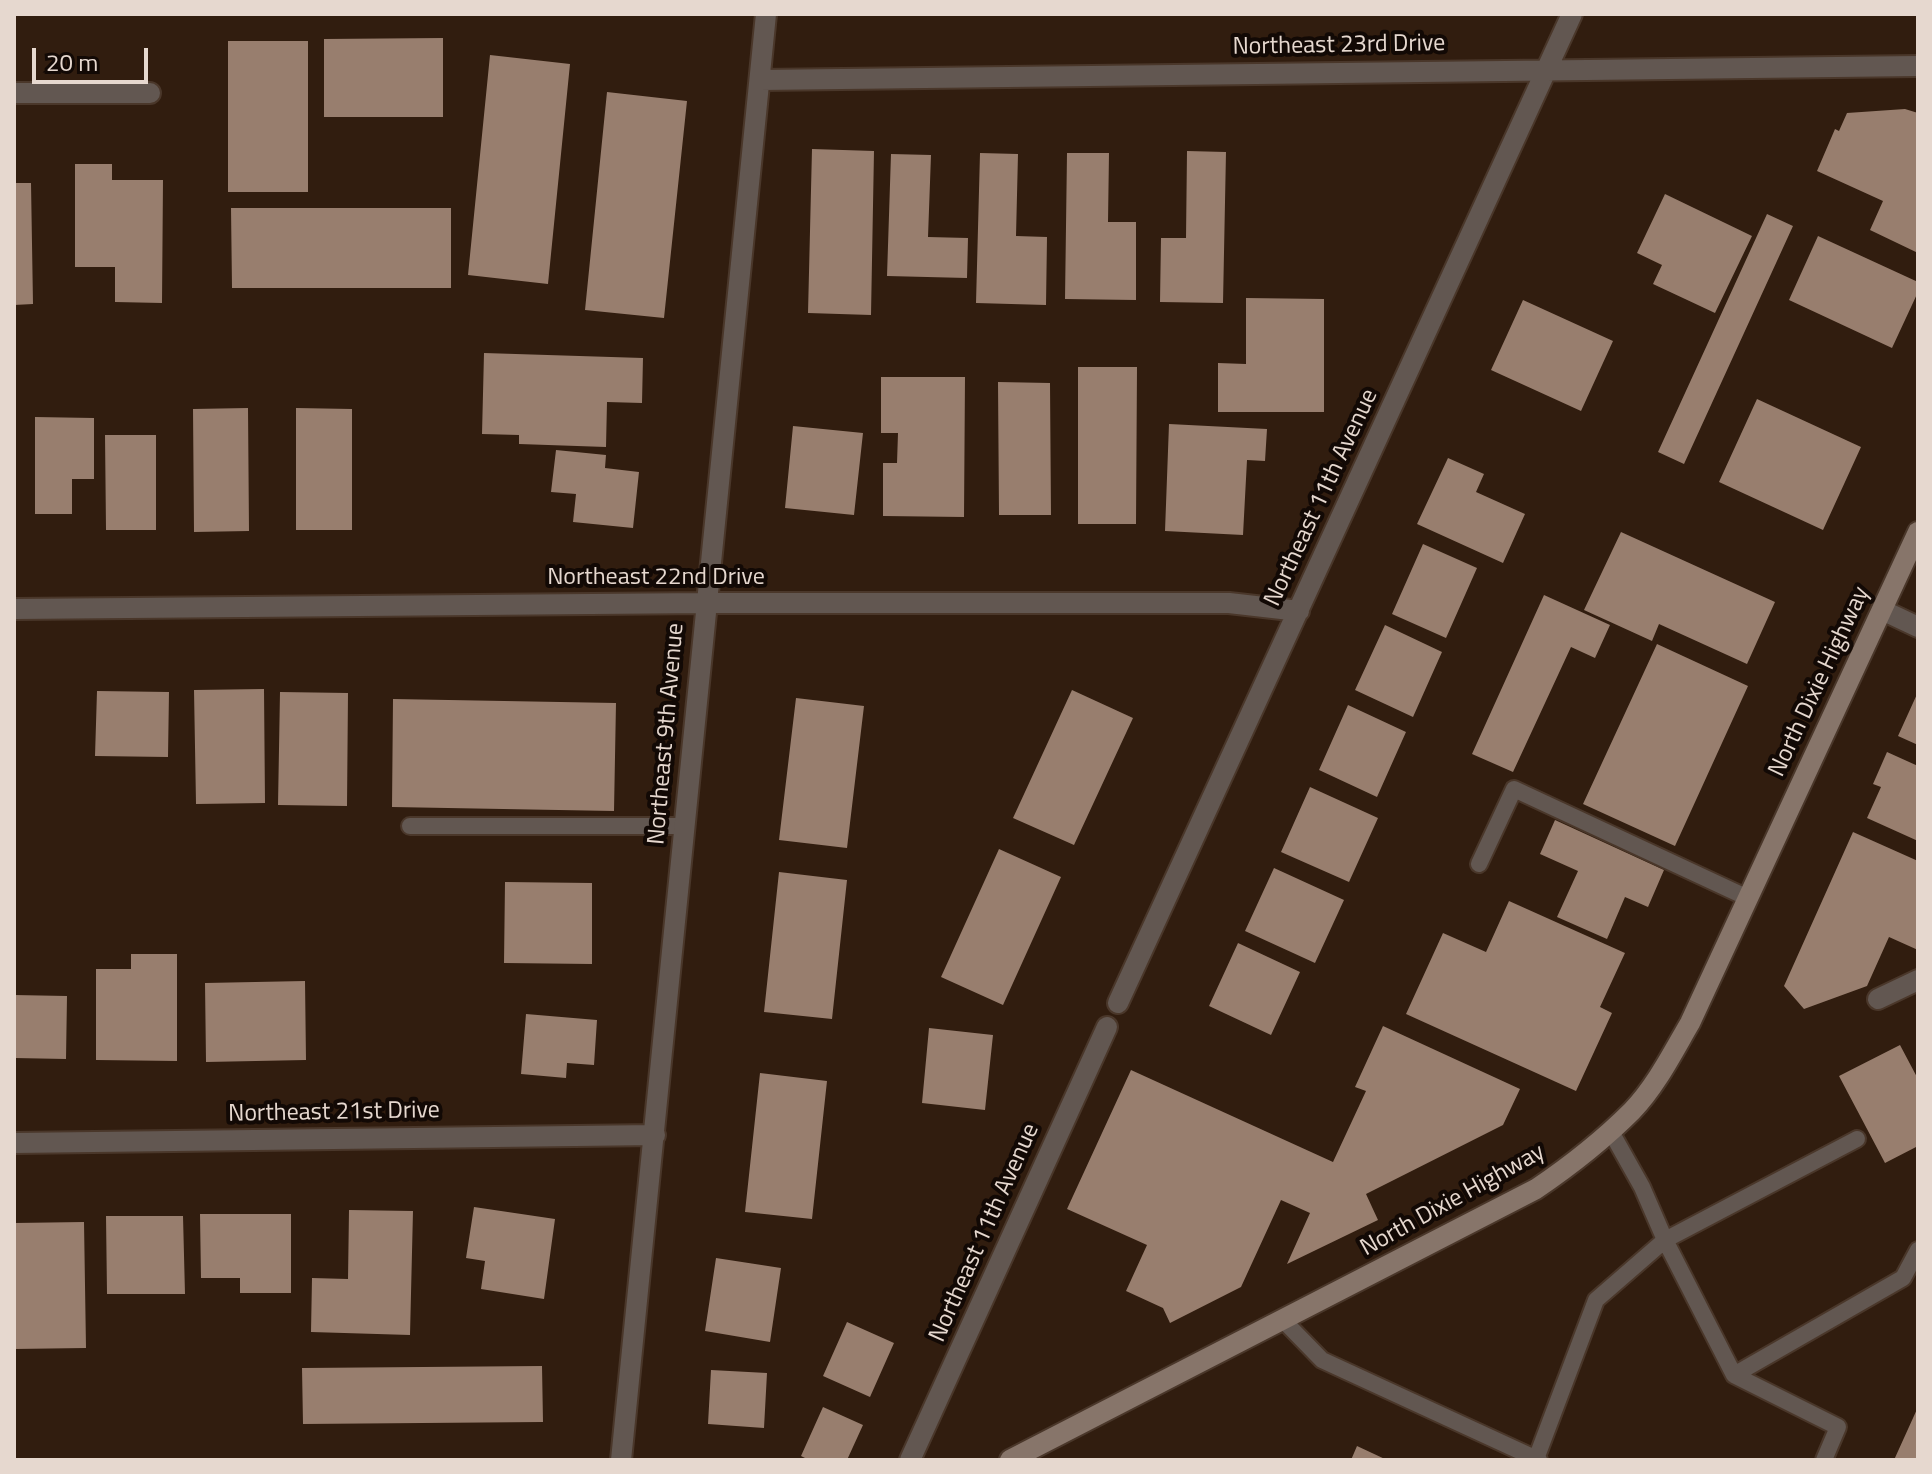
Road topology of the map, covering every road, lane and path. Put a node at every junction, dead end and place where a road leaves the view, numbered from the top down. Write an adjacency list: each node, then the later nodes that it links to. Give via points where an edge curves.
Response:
1 (766, 14): 5 (street, Northeast 9th Avenue)
2 (1572, 14): 4 (street, Northeast 11th Avenue)
3 (1918, 66): 4 (street, Northeast 23rd Drive)
4 (1547, 69): 5 (street, Northeast 23rd Drive); 12 (street, Northeast 11th Avenue)
5 (760, 80): 9 (street, Northeast 9th Avenue)
6 (14, 93): 7 (street)
7 (150, 93)
8 (1918, 532): 11 (street, North Dixie Highway)
9 (706, 603): 10 (street, Northeast 22nd Drive); 12 (street, Northeast 22nd Drive, via 1229,603); 15 (street, Northeast 9th Avenue)
10 (14, 609)
11 (1882, 610): 13 (street); 17 (street, North Dixie Highway)
12 (1299, 611): 20 (street, Northeast 11th Avenue)
13 (1918, 627)
14 (410, 826): 15 (lane)
15 (684, 826): 23 (street, Northeast 9th Avenue)
16 (1479, 864): 17 (lane, via 1514,789)
17 (1748, 898): 22 (street, North Dixie Highway, via 1668,1061 1634,1109)
18 (1918, 980): 19 (street)
19 (1878, 999)
20 (1118, 1003)
21 (1107, 1027): 32 (street, Northeast 11th Avenue)
22 (1610, 1130): 26 (lane); 28 (street, North Dixie Highway, via 1536,1189)
23 (655, 1135): 25 (street, Northeast 21st Drive); 31 (street, Northeast 9th Avenue)
24 (1857, 1139): 26 (lane)
25 (14, 1143)
26 (1665, 1240): 29 (lane); 30 (lane, via 1596,1300)
27 (1918, 1250): 29 (lane, via 1903,1278)
28 (1283, 1320): 30 (lane, via 1322,1360); 33 (street, North Dixie Highway)
29 (1734, 1375): 34 (lane, via 1838,1427)
30 (1537, 1459)
31 (621, 1460)
32 (910, 1460)
33 (1010, 1460)
34 (1824, 1460)

